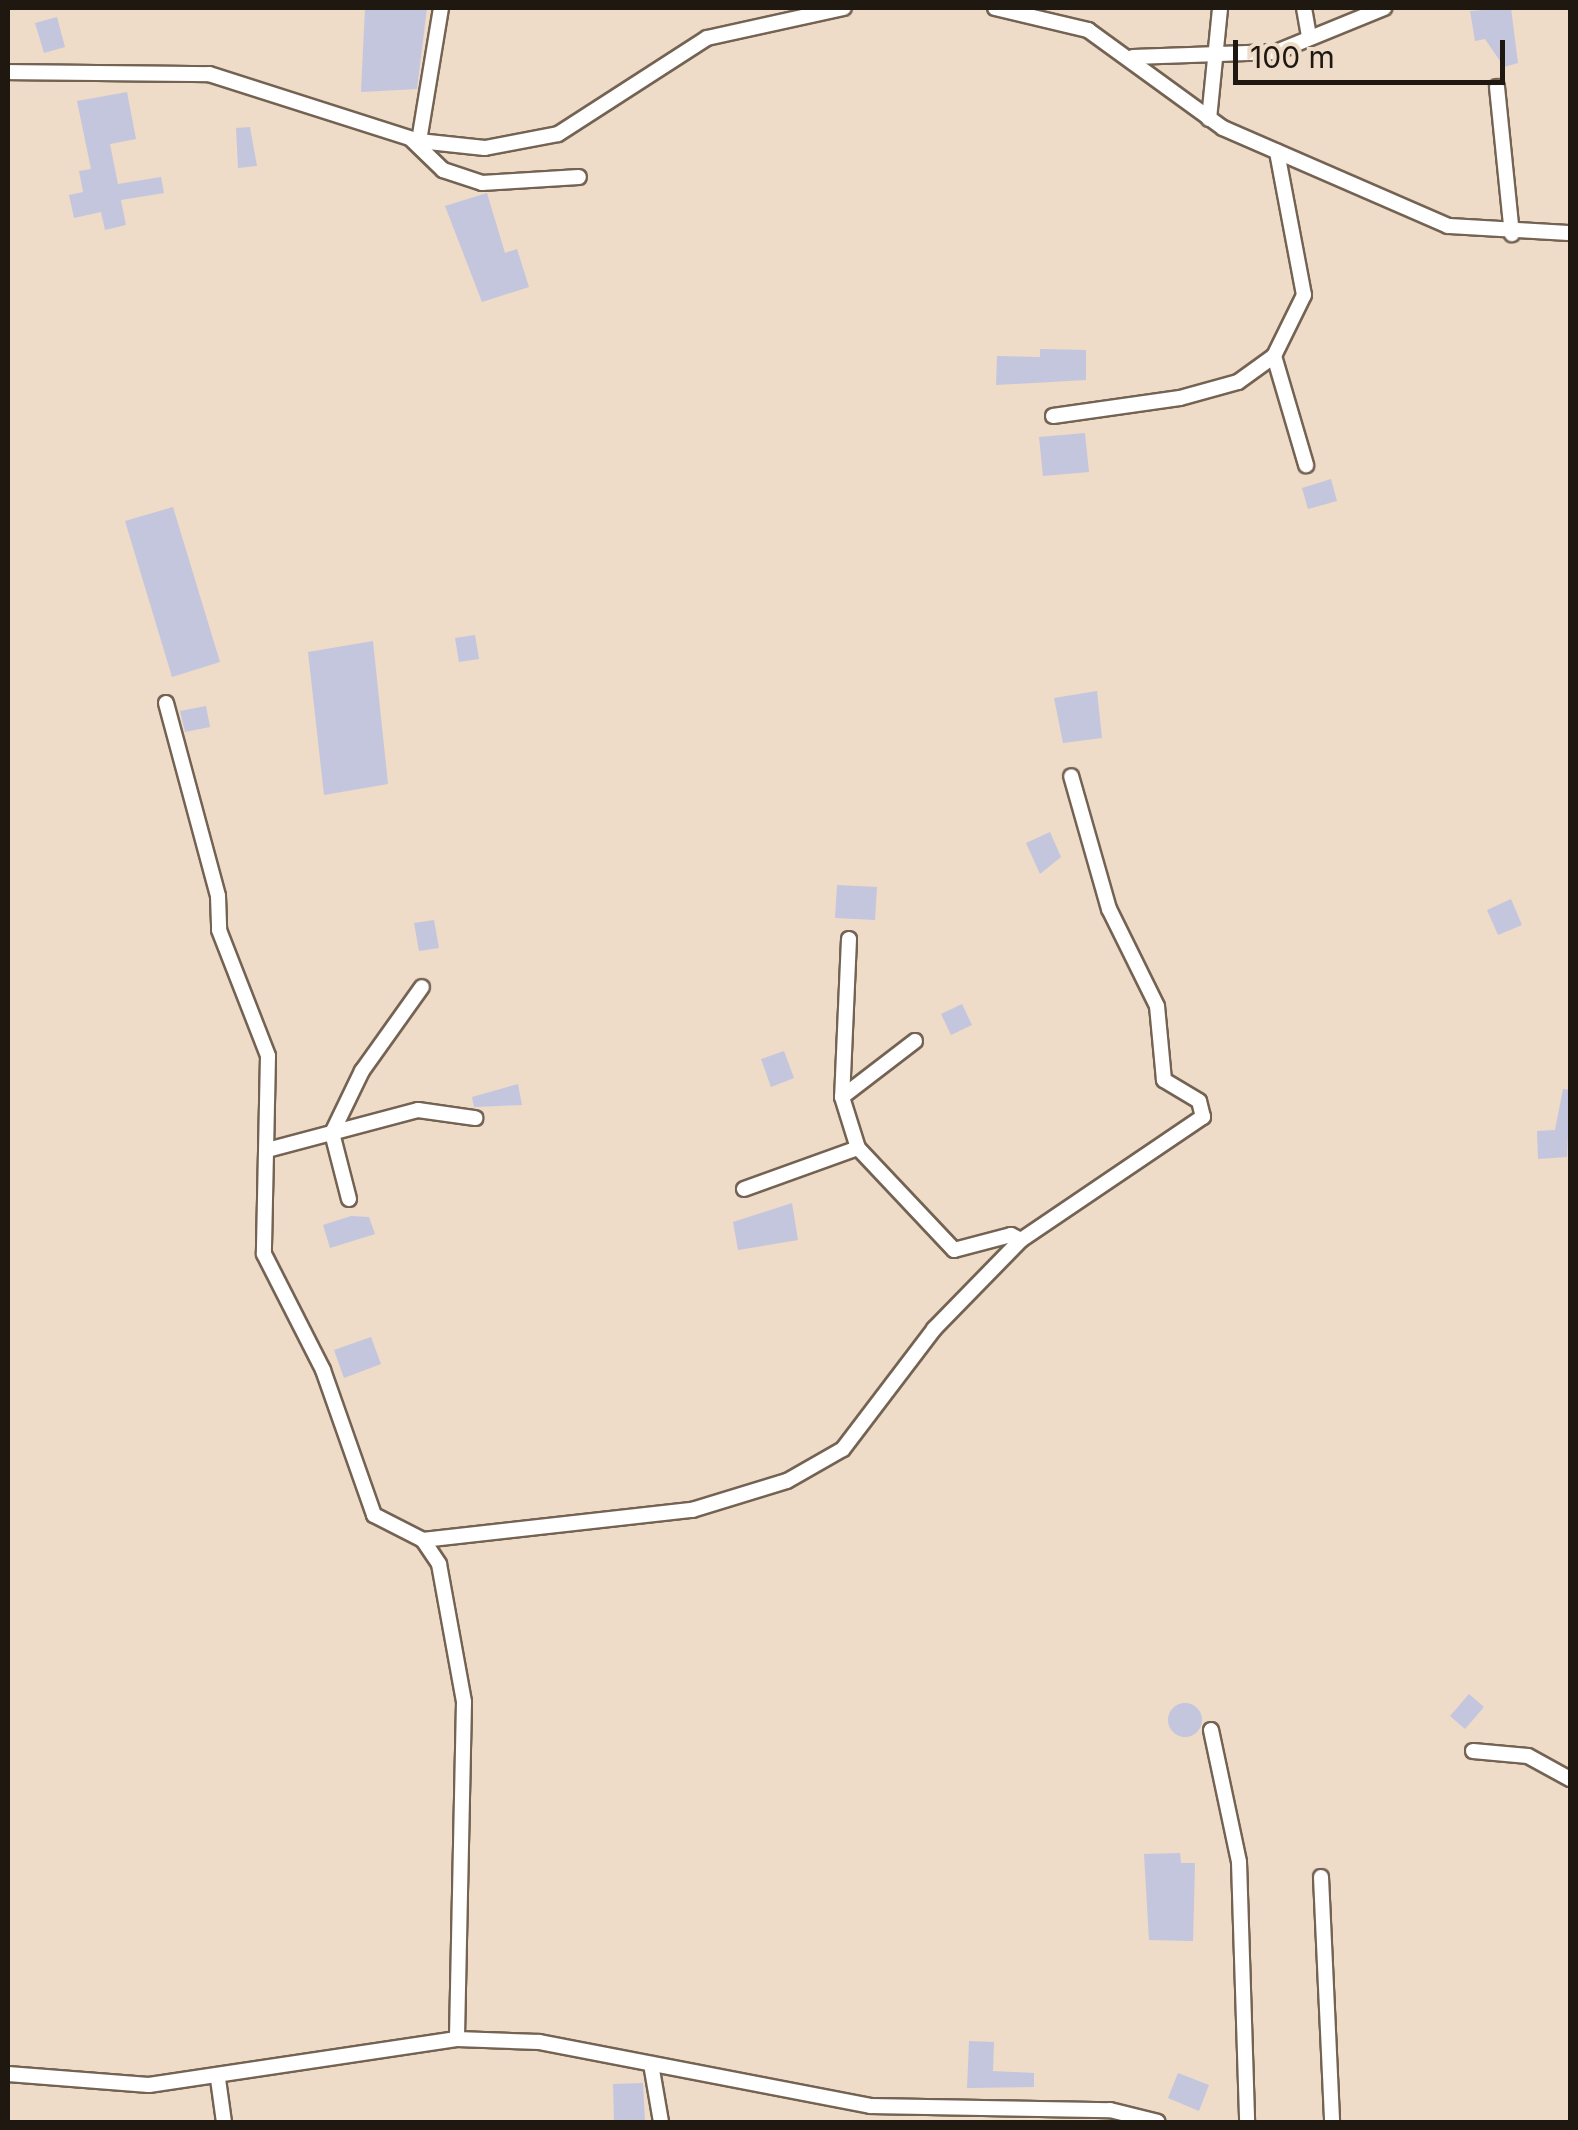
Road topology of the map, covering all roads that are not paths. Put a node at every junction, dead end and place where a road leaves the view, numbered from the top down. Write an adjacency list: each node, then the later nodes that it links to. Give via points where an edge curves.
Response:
1 (441, 8): 13 (street)
2 (844, 8): 13 (street, via 707,38 558,134 486,148)
3 (995, 8): 8 (street, via 1088,30)
4 (1220, 8): 9 (street)
5 (1304, 8): 7 (street)
6 (1384, 8): 7 (street)
7 (1309, 36): 9 (street)
8 (1133, 57): 9 (street); 12 (street)
9 (1222, 59): 12 (street)
10 (8, 72): 13 (street, via 209,74)
11 (1497, 87): 17 (street)
12 (1209, 118): 14 (street)
13 (415, 140): 15 (street, via 443,170 482,183)
14 (1277, 152): 17 (street, via 1448,226); 18 (street, via 1304,295)
15 (579, 177)
16 (1570, 233): 17 (street)
17 (1512, 234)
18 (1274, 356): 19 (street, via 1238,382 1180,398); 20 (street)
19 (1053, 416)
20 (1306, 465)
21 (166, 703): 30 (street, via 218,896 219,930 268,1056)
22 (1070, 776): 33 (street, via 1109,909 1157,1006 1164,1080 1204,1108 1190,1131)
23 (849, 940): 26 (street)
24 (422, 987): 28 (street, via 362,1071)
25 (915, 1042): 26 (street)
26 (842, 1097): 29 (street)
27 (475, 1118): 28 (street, via 418,1110)
28 (332, 1132): 30 (street); 32 (street)
29 (858, 1148): 31 (street); 33 (street, via 954,1250 1011,1234)
30 (271, 1149): 34 (street, via 264,1254 323,1370 374,1515)
31 (744, 1189)
32 (349, 1200)
33 (1020, 1240): 34 (street, via 934,1329 887,1402 843,1449 787,1481 692,1510)
34 (423, 1540): 39 (street, via 439,1564 464,1702)
35 (1211, 1730): 47 (street, via 1239,1862)
36 (1473, 1751): 37 (street, via 1528,1756)
37 (1570, 1779)
38 (1321, 1876): 48 (street)
39 (458, 2039): 40 (street); 42 (street)
40 (651, 2064): 43 (street, via 870,2106); 45 (street)
41 (8, 2074): 42 (street, via 150,2085)
42 (218, 2079): 44 (street)
43 (1001, 2117): 46 (street, via 1110,2110)
44 (224, 2122)
45 (661, 2122)
46 (1158, 2122)
47 (1246, 2122)
48 (1332, 2122)

